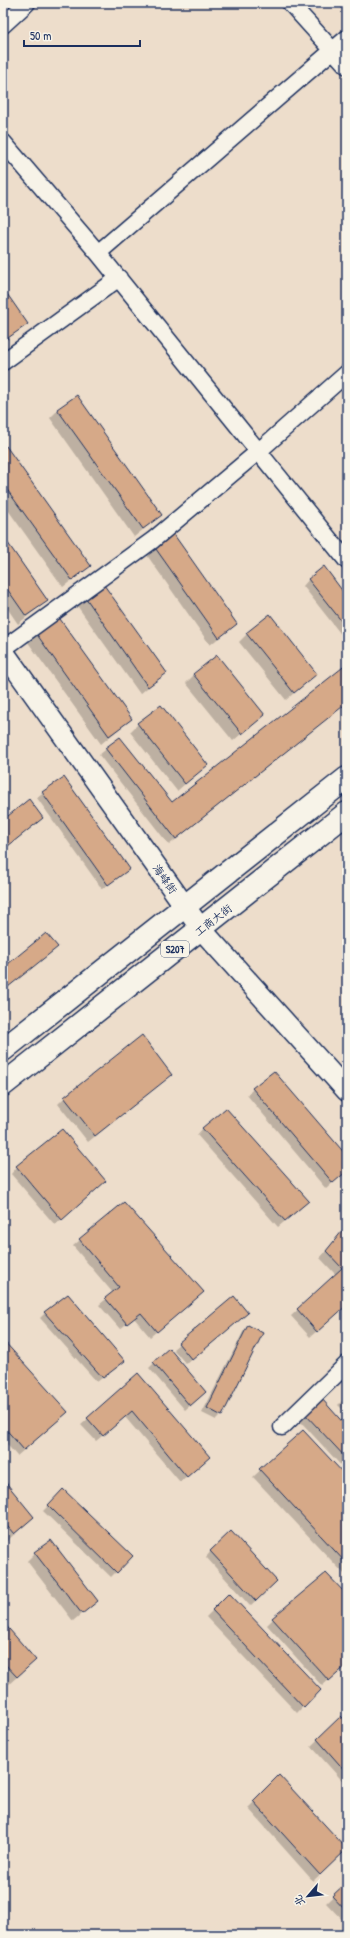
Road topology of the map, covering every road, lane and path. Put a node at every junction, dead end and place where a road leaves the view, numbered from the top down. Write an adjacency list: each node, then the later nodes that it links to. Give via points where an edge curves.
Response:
1 (27, 3): 3 (street)
2 (290, 3): 5 (street)
3 (3, 25)
4 (347, 38): 5 (street)
5 (333, 50): 6 (street); 8 (street)
6 (347, 66)
7 (3, 142): 8 (street)
8 (98, 253): 9 (street)
9 (119, 278): 10 (street); 12 (street)
10 (3, 362)
11 (347, 373): 13 (street, via 153,540)
12 (347, 561)
13 (3, 650): 16 (street, 海峰街)
14 (347, 778): 16 (main road, S207)
15 (347, 813): 17 (main road, 工商大街 / S207)
16 (185, 908): 17 (street, 海峰街); 18 (main road, S207)
17 (201, 929): 19 (main road, 工商大街 / S207); 20 (street, 海峰街)
18 (3, 1050)
19 (3, 1085)
20 (347, 1091)
21 (347, 1364): 22 (street)
22 (282, 1427)

